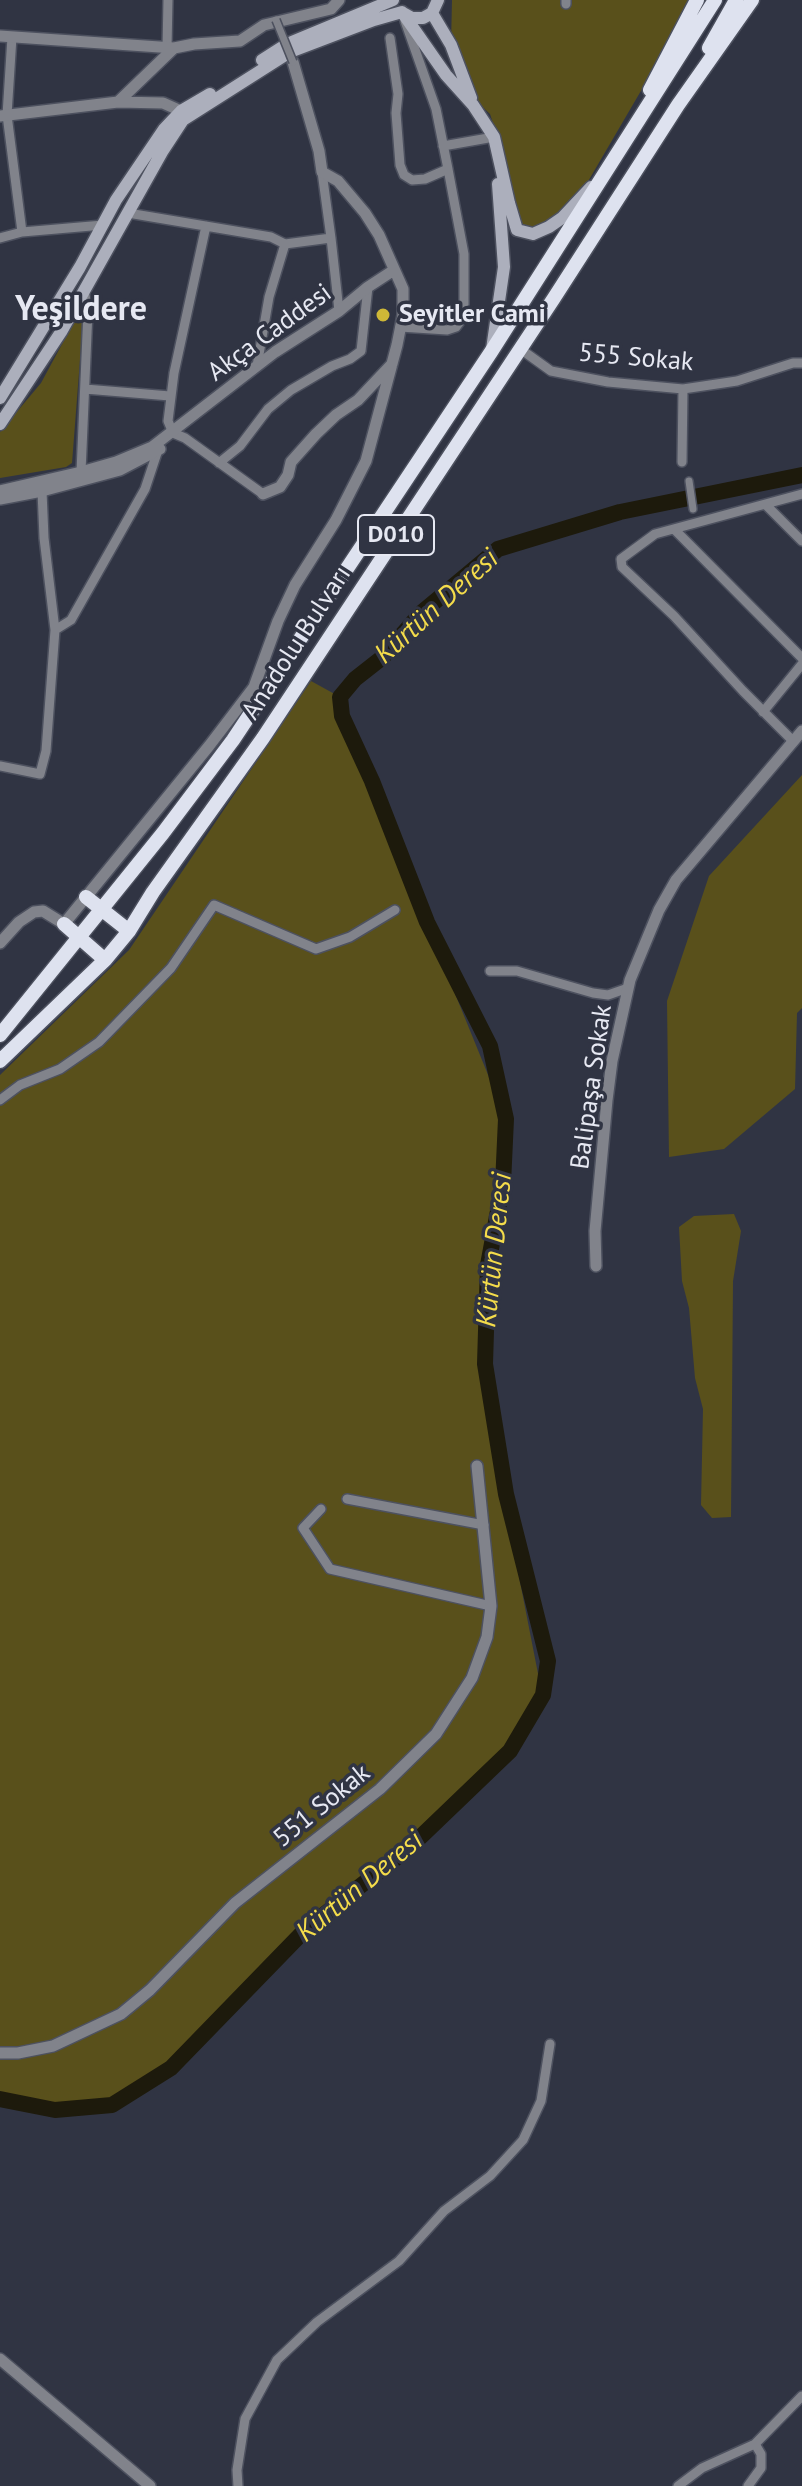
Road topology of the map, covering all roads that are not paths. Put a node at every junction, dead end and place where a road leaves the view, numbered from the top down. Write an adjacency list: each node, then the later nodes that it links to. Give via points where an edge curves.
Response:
1 (168, 0): 13 (street)
2 (339, 0): 10 (street, via 331,9)
3 (438, 0): 9 (main road)
4 (697, 0): 20 (highway, D010)
5 (715, 0): 20 (highway)
6 (736, 0): 17 (highway, D010)
7 (752, 0): 17 (highway, D010)
8 (397, 4): 9 (main road, via 417,19); 16 (main road); 18 (main road, via 287,44); 22 (street, via 436,109); 26 (main road, via 374,20 290,52 183,120)
9 (432, 13): 16 (main road, via 451,45)
10 (276, 20): 13 (street, via 240,41); 14 (street, bridge)
11 (6, 37): 13 (street); 19 (street)
12 (390, 38): 23 (street, via 404,175 425,179)
13 (170, 48): 15 (street)
14 (293, 62): 25 (street)
15 (118, 102): 18 (street, via 163,103); 19 (street)
16 (473, 105): 21 (main road)
17 (678, 105): 38 (highway, Anadolu Bulvarı / D010)
18 (181, 111): 27 (main road)
19 (4, 116): 29 (street)
20 (639, 117): 24 (highway, Anadolu Bulvarı / D010)
21 (494, 137): 22 (street); 24 (main road, via 513,222 525,233 562,218); 39 (main road, via 504,267)
22 (443, 146): 23 (street)
23 (448, 169): 37 (street, via 464,254 464,316 447,330)
24 (606, 170): 39 (highway, Anadolu Bulvarı / D010)
25 (322, 172): 31 (street); 33 (street, via 338,181 365,213)
26 (128, 213): 28 (street); 35 (main road)
27 (103, 225): 29 (street); 46 (main road)
28 (206, 226): 32 (street); 45 (street)
29 (22, 232): 30 (street)
30 (0, 238)
31 (331, 238): 32 (street); 36 (street)
32 (285, 244): 42 (street)
33 (394, 270): 34 (street, Akça Caddesi); 37 (street, via 403,289)
34 (368, 287): 36 (street, Akça Caddesi); 51 (street, via 361,351 291,390)
35 (84, 290): 43 (street); 47 (main road)
36 (339, 311): 42 (street, Akça Caddesi)
37 (400, 327): 40 (street)
38 (519, 348): 44 (street, 555 Sokak, via 551,371); 74 (highway, Anadolu Bulvarı / D010, via 263,738)
39 (491, 352): 71 (highway, Anadolu Bulvarı / D010, via 233,740)
40 (393, 363): 56 (street, via 316,434 291,462 280,487); 70 (street, via 366,461 295,585 254,687)
41 (802, 363): 44 (street, 555 Sokak)
42 (257, 366): 48 (street, Akça Caddesi)
43 (85, 389): 45 (street); 52 (street)
44 (683, 389): 50 (street)
45 (170, 396): 48 (street, via 168,421)
46 (0, 397)
47 (0, 424)
48 (173, 433): 49 (street, Akça Caddesi); 51 (street); 52 (street, Akça Caddesi, via 152,447)
49 (157, 453): 54 (street, Akça Caddesi, via 120,470); 63 (street, via 145,489 71,620)
50 (682, 462)
51 (219, 463): 56 (street)
52 (81, 472): 54 (street, Akça Caddesi)
53 (689, 481): 60 (street)
54 (41, 488): 55 (street); 58 (street, Akça Caddesi); 63 (street)
55 (0, 491)
56 (263, 494)
57 (802, 494): 59 (street)
58 (0, 499)
59 (766, 505): 61 (street); 62 (street)
60 (693, 509)
61 (674, 529): 64 (street); 66 (street, via 640,544 621,559 622,567)
62 (802, 541)
63 (55, 630): 69 (street, via 53,688 40,774)
64 (802, 658)
65 (802, 664): 66 (street)
66 (763, 712): 68 (street)
67 (802, 731): 68 (street, Balipaşa Sokak)
68 (793, 741): 79 (street, Balipaşa Sokak, via 676,880)
69 (0, 766)
70 (86, 897): 71 (highway); 73 (street)
71 (102, 910): 74 (highway); 75 (highway, Anadolu Bulvarı / D010)
72 (395, 910): 82 (street, via 350,937 316,949 214,905 171,968 99,1042)
73 (64, 924): 75 (highway); 76 (street, via 43,911 34,912)
74 (129, 931): 77 (highway, Anadolu Bulvarı / D010)
75 (79, 938): 77 (highway); 80 (highway, Anadolu Bulvarı / D010)
76 (0, 943)
77 (105, 960): 81 (highway, Anadolu Bulvarı / D010)
78 (490, 971): 79 (street, via 517,971 608,995)
79 (628, 988): 83 (street, Balipaşa Sokak, via 607,1100)
80 (0, 1035)
81 (0, 1061)
82 (0, 1100)
83 (596, 1266)
84 (477, 1466): 87 (street, 551 Sokak)
85 (347, 1499): 87 (street)
86 (321, 1509): 88 (street, via 303,1528 330,1569)
87 (484, 1525): 88 (street, 551 Sokak)
88 (491, 1606): 90 (street, 551 Sokak, via 487,1637 472,1678 436,1734 380,1789 235,1903 121,2014 53,2046)
89 (550, 2044): 95 (street, via 541,2101 523,2140 490,2176 444,2211 399,2261 317,2322 277,2360 245,2419)
90 (0, 2053)
91 (0, 2359): 94 (street)
92 (802, 2396): 93 (street)
93 (755, 2444): 96 (street, via 702,2468); 97 (street, via 761,2468)
94 (150, 2486)
95 (238, 2486)
96 (678, 2486)
97 (748, 2486)

